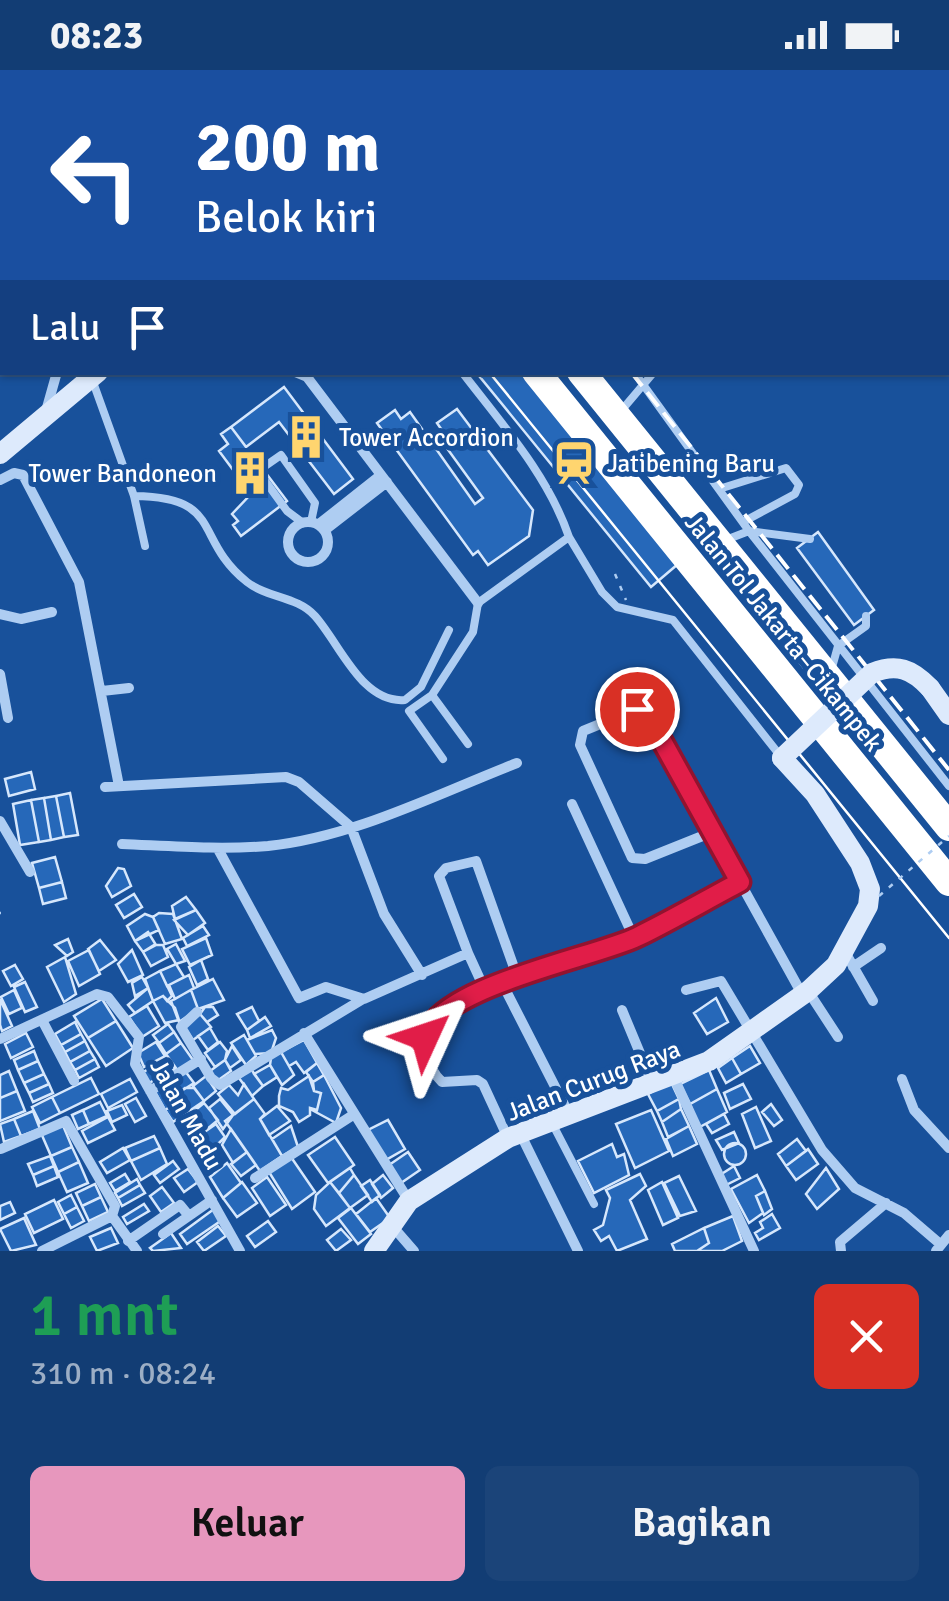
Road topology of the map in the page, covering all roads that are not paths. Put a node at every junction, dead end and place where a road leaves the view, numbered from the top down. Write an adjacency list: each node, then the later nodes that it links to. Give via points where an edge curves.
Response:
1 (48, 375): 11 (street)
2 (56, 375): 11 (street)
3 (95, 375): 12 (street); 18 (lane)
4 (302, 375): 15 (street)
5 (464, 375): 21 (lane, via 560,510)
6 (538, 375): 54 (highway, Jalan Tol Jakarta–Cikampek)
7 (583, 375): 13 (highway, Jalan Tol Jakarta–Cikampek)
8 (636, 375): 10 (lane)
9 (651, 375): 10 (lane)
10 (643, 384): 13 (lane); 17 (lane)
11 (50, 386): 12 (street)
12 (45, 417): 14 (street)
13 (617, 417): 23 (highway, Jalan Tol Jakarta–Cikampek)
14 (0, 454)
15 (384, 478): 19 (street); 25 (street)
16 (0, 480): 34 (street, via 23,475 74,572)
17 (719, 489): 20 (lane); 20 (lane, via 772,469 786,468 794,476 795,494)
18 (134, 496): 24 (lane); 29 (lane, via 178,498 194,510 236,572 312,613 383,699 406,700 421,687)
19 (314, 525): 19 (lane, via 315,503 281,455 258,470 287,511)
20 (746, 527): 22 (lane); 23 (lane); 30 (lane)
21 (568, 537): 25 (lane); 39 (lane, via 602,592 626,610 656,613 684,631)
22 (810, 538)
23 (719, 543): 32 (highway, Jalan Tol Jakarta–Cikampek)
24 (145, 546)
25 (478, 603): 35 (lane, via 473,632)
26 (52, 612): 27 (street, via 21,619)
27 (0, 614)
28 (866, 616): 30 (lane, via 866,626)
29 (448, 630)
30 (838, 646): 32 (lane); 44 (lane)
31 (0, 674): 37 (street)
32 (830, 678): 47 (highway, Jalan Tol Jakarta–Cikampek)
33 (129, 688): 34 (street)
34 (102, 691): 43 (street)
35 (432, 694): 38 (lane); 40 (lane, via 408,711)
36 (949, 716): 39 (street, bridge, via 916,674 888,666 872,673)
37 (8, 718)
38 (468, 744)
39 (782, 758): 58 (street, Jalan Curug Raya, via 815,794 866,878 868,906)
40 (443, 759)
41 (517, 763): 48 (street)
42 (104, 786): 43 (street)
43 (119, 786): 48 (street, via 286,777)
44 (949, 786)
45 (572, 804): 55 (street)
46 (0, 822): 52 (street)
47 (949, 826)
48 (351, 827): 51 (street); 59 (street, via 384,914)
49 (715, 832): 49 (street, via 646,712 637,709 583,731 580,745 632,858); 53 (street)
50 (122, 844): 51 (street)
51 (218, 849): 65 (street, via 296,996 326,986)
52 (30, 872)
53 (740, 882): 55 (street); 64 (street)
54 (949, 882)
55 (634, 938): 60 (street)
56 (881, 948): 58 (street)
57 (468, 954): 59 (street); 60 (street, via 439,876 472,861 480,863); 62 (street)
58 (849, 959): 64 (street, Jalan Curug Raya); 66 (street)
59 (422, 975): 65 (street)
60 (517, 976): 61 (street)
61 (501, 981): 62 (street); 81 (street)
62 (484, 988): 82 (street, via 432,1022 425,1048 442,1082 483,1084)
63 (686, 990): 70 (street, via 721,981)
64 (806, 993): 70 (street, Jalan Curug Raya); 72 (street)
65 (364, 999): 71 (street)
66 (873, 1000)
67 (622, 1010): 78 (street)
68 (196, 1012): 74 (street, via 180,1023)
69 (42, 1020): 73 (street, Jalan Madu); 77 (street); 79 (street, Jalan Madu, via 104,995 139,1037 135,1064)
70 (750, 1032): 75 (street, Jalan Curug Raya); 88 (street, via 822,1150 855,1188)
71 (304, 1034): 74 (street, via 220,1084); 80 (street)
72 (838, 1037)
73 (0, 1039)
74 (202, 1059): 79 (street)
75 (674, 1078): 78 (street, Jalan Curug Raya); 102 (street)
76 (902, 1078): 84 (street, via 914,1110)
77 (74, 1081)
78 (652, 1083): 81 (street, Jalan Curug Raya)
79 (150, 1091): 86 (street, Jalan Madu)
80 (352, 1115): 85 (street); 87 (street)
81 (560, 1118): 82 (street, Jalan Curug Raya); 89 (lane)
82 (514, 1135): 87 (street, Jalan Curug Raya); 101 (street)
83 (0, 1147): 90 (street, via 58,1122 70,1124 115,1206)
84 (949, 1148)
85 (256, 1178)
86 (212, 1200): 91 (street); 98 (street, Jalan Madu)
87 (409, 1202): 92 (street, Jalan Curug Raya)
88 (886, 1203): 95 (street); 103 (street, via 840,1242)
89 (594, 1204)
90 (112, 1216): 94 (street); 96 (street)
91 (189, 1216): 93 (street); 94 (street, via 180,1205)
92 (394, 1228): 99 (street, Jalan Curug Raya); 100 (street)
93 (163, 1234)
94 (128, 1242): 97 (street)
95 (942, 1243)
96 (42, 1251)
97 (137, 1251)
98 (240, 1251)
99 (374, 1251)
100 (414, 1251)
101 (578, 1251)
102 (754, 1251)
103 (840, 1251)

